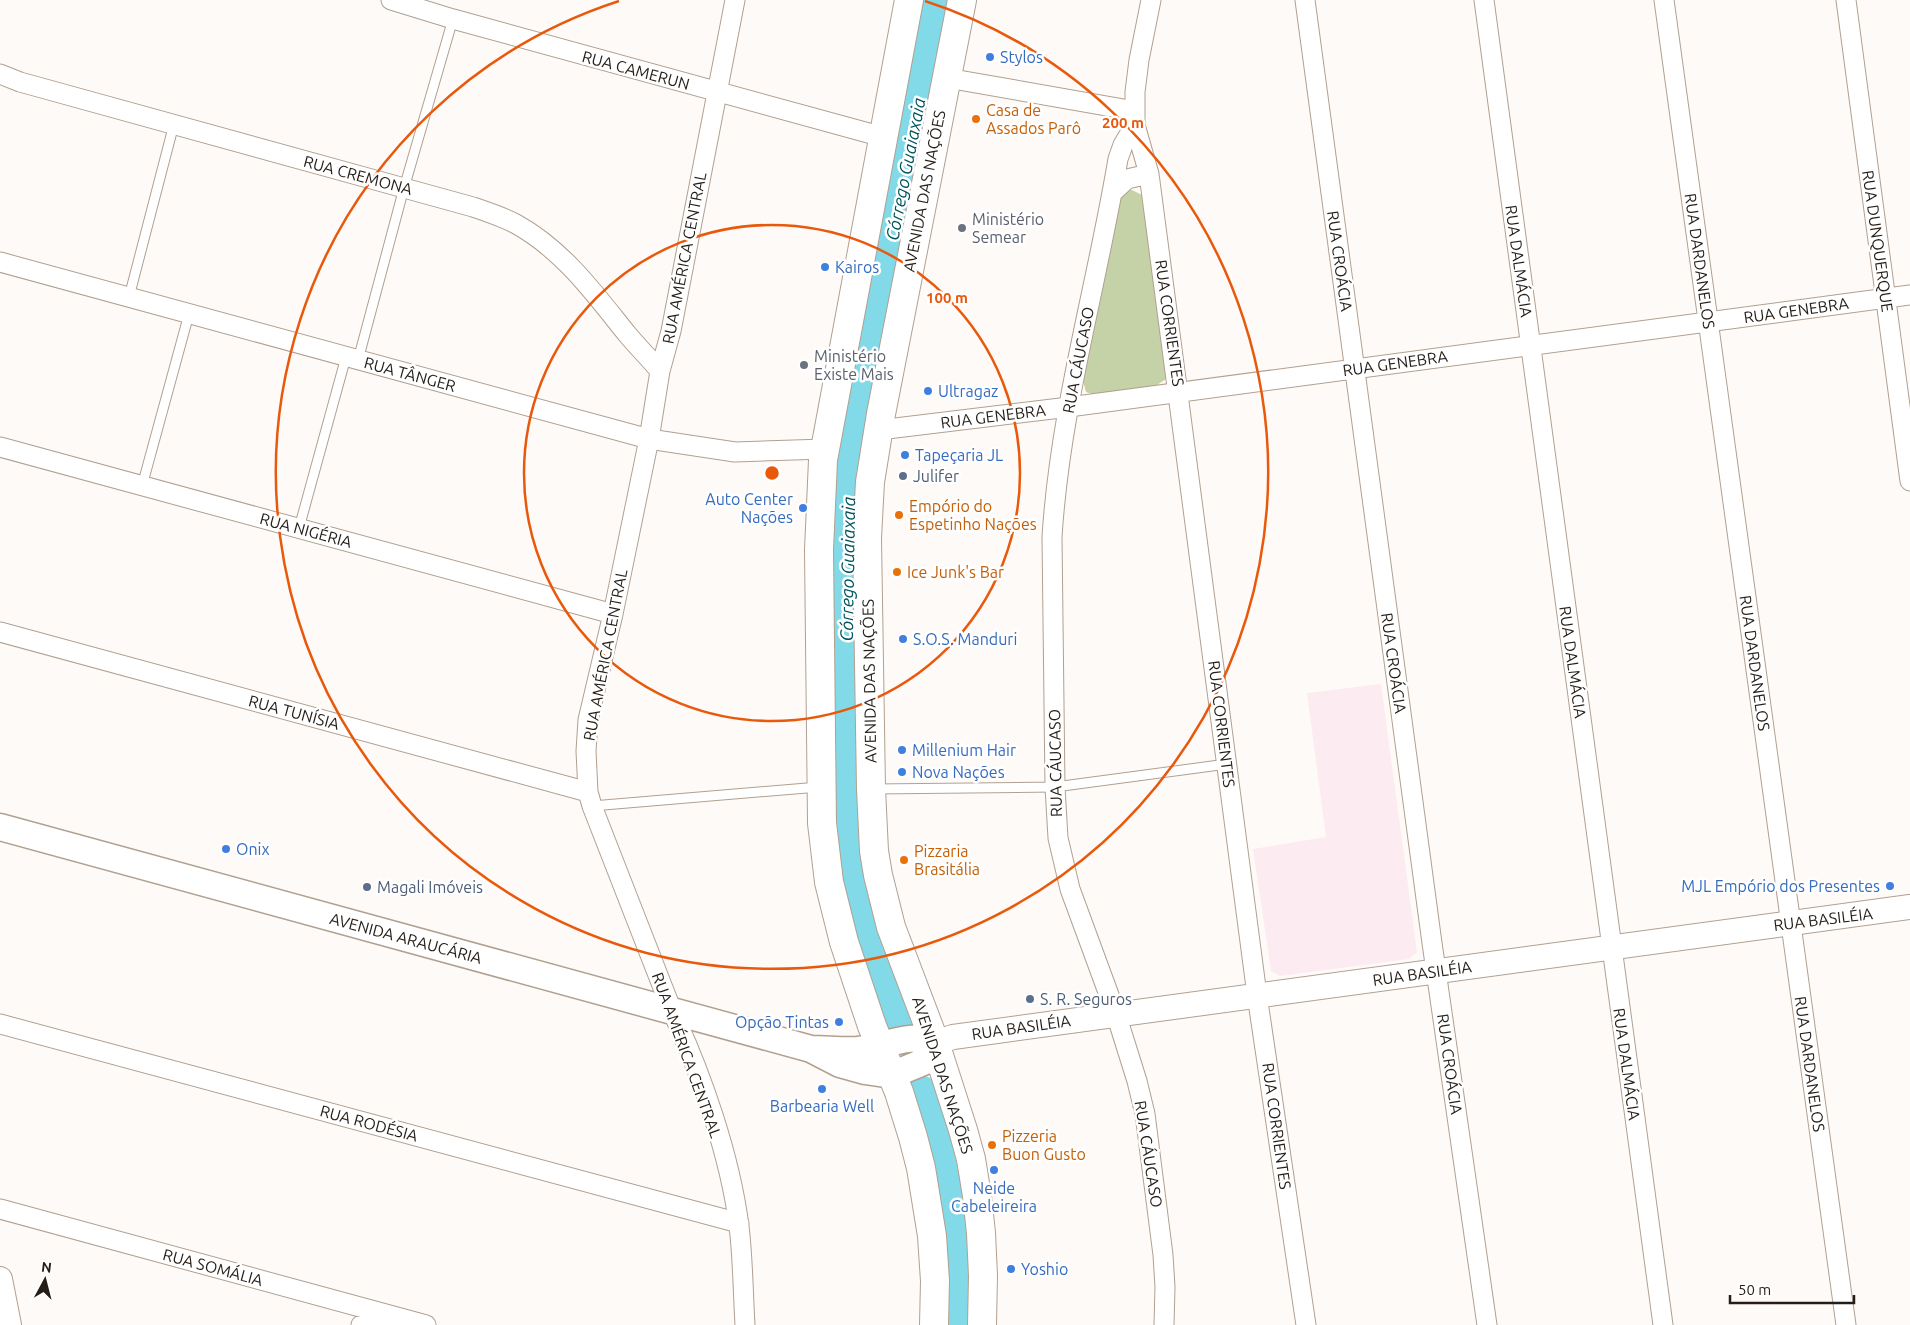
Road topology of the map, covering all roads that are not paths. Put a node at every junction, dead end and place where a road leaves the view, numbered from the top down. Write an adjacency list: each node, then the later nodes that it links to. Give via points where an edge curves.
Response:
1 (735, 0): 13 (street, RUA AMÉRICA CENTRAL)
2 (909, 0): 16 (main road, AVENIDA DAS NAÇÕES)
3 (962, 0): 12 (main road, AVENIDA DAS NAÇÕES)
4 (1151, 0): 14 (street, RUA CÁUCASO, via 1139,60)
5 (1305, 0): 28 (street, RUA CROÁCIA)
6 (1484, 0): 26 (street, RUA DALMÁCIA)
7 (1664, 0): 25 (street, RUA DARDANELOS)
8 (1846, 0): 23 (street, RUA DUNQUERQUE)
9 (399, 1): 10 (street, RUA CAMERUN)
10 (453, 19): 13 (street, RUA CAMERUN); 18 (lane)
11 (0, 74): 15 (street, RUA CREMONA)
12 (947, 78): 14 (street); 32 (main road, AVENIDA DAS NAÇÕES)
13 (717, 92): 16 (street, RUA CAMERUN); 29 (street, RUA AMÉRICA CENTRAL, via 671,331)
14 (1135, 118): 17 (street, RUA CORRIENTES); 19 (street, RUA CÁUCASO, via 1118,158)
15 (174, 124): 18 (street, RUA CREMONA); 22 (lane)
16 (882, 137): 35 (main road, AVENIDA DAS NAÇÕES)
17 (1149, 174): 19 (street, via 1127,179); 30 (street, RUA CORRIENTES)
18 (404, 188): 27 (lane); 29 (street, RUA CREMONA, via 473,206 534,235 565,260)
19 (1113, 192): 31 (street, RUA CÁUCASO)
20 (0, 262): 22 (street, RUA TÂNGER)
21 (1910, 294): 23 (street, RUA GENEBRA)
22 (130, 297): 24 (street, RUA TÂNGER)
23 (1886, 298): 25 (street, RUA GENEBRA); 36 (street, RUA DUNQUERQUE)
24 (189, 314): 27 (street, RUA TÂNGER); 37 (lane)
25 (1708, 321): 26 (street, RUA GENEBRA); 48 (street, RUA DARDANELOS)
26 (1530, 345): 28 (street, RUA GENEBRA); 49 (street, RUA DALMÁCIA)
27 (352, 359): 33 (street, RUA TÂNGER); 38 (lane)
28 (1355, 368): 30 (street, RUA GENEBRA); 50 (street, RUA CROÁCIA)
29 (660, 370): 33 (street, RUA AMÉRICA CENTRAL)
30 (1179, 392): 31 (street, RUA GENEBRA); 41 (street, RUA CORRIENTES)
31 (1069, 407): 32 (street, RUA GENEBRA); 43 (street, RUA CÁUCASO, via 1052,537)
32 (879, 430): 44 (main road, AVENIDA DAS NAÇÕES, via 870,482 868,538)
33 (649, 439): 35 (street, RUA TÂNGER, via 735,452); 39 (street, RUA AMÉRICA CENTRAL)
34 (0, 447): 37 (street, RUA NIGÉRIA)
35 (825, 448): 42 (main road, AVENIDA DAS NAÇÕES, via 819,550)
36 (1910, 482)
37 (142, 486): 38 (street, RUA NIGÉRIA)
38 (299, 528): 39 (street, RUA NIGÉRIA)
39 (613, 614): 45 (street, RUA AMÉRICA CENTRAL, via 588,720 586,750)
40 (0, 632): 45 (street, RUA TUNÍSIA)
41 (1228, 764): 43 (lane); 51 (street, RUA CORRIENTES)
42 (822, 786): 45 (lane); 55 (main road, AVENIDA DAS NAÇÕES, via 822,823 829,882 844,942)
43 (1055, 787): 44 (lane); 53 (street, RUA CÁUCASO, via 1058,838 1070,889)
44 (871, 789): 55 (main road, AVENIDA DAS NAÇÕES, via 874,851 895,937)
45 (590, 799): 52 (street, RUA AMÉRICA CENTRAL)
46 (0, 827): 52 (main road, AVENIDA ARAUCÁRIA)
47 (1910, 908): 48 (street, RUA BASILÉIA)
48 (1791, 923): 49 (street, RUA BASILÉIA); 70 (street, RUA DARDANELOS)
49 (1612, 948): 50 (street, RUA BASILÉIA); 69 (street, RUA DALMÁCIA)
50 (1436, 971): 51 (street, RUA BASILÉIA); 68 (street, RUA CROÁCIA)
51 (1258, 995): 53 (street, RUA BASILÉIA); 67 (street, RUA CORRIENTES)
52 (672, 1011): 55 (main road, AVENIDA ARAUCÁRIA, via 811,1049); 57 (street, RUA AMÉRICA CENTRAL, via 712,1116)
53 (1116, 1014): 55 (street, RUA BASILÉIA, via 953,1037); 66 (street, RUA CÁUCASO, via 1137,1082 1149,1142 1163,1255)
54 (0, 1024): 57 (street, RUA RODÉSIA)
55 (907, 1054): 64 (main road, AVENIDA DAS NAÇÕES, via 913,1137 932,1236); 65 (main road, AVENIDA DAS NAÇÕES, via 963,1130 977,1196 983,1276)
56 (0, 1209): 59 (street, RUA SOMÁLIA)
57 (739, 1223): 63 (street, RUA AMÉRICA CENTRAL)
58 (0, 1279): 60 (street)
59 (398, 1317): 61 (street); 62 (street, RUA SOMÁLIA)
60 (9, 1325)
61 (361, 1325)
62 (426, 1325)
63 (744, 1325)
64 (934, 1325)
65 (982, 1325)
66 (1164, 1325)
67 (1306, 1325)
68 (1487, 1325)
69 (1663, 1325)
70 (1846, 1325)

